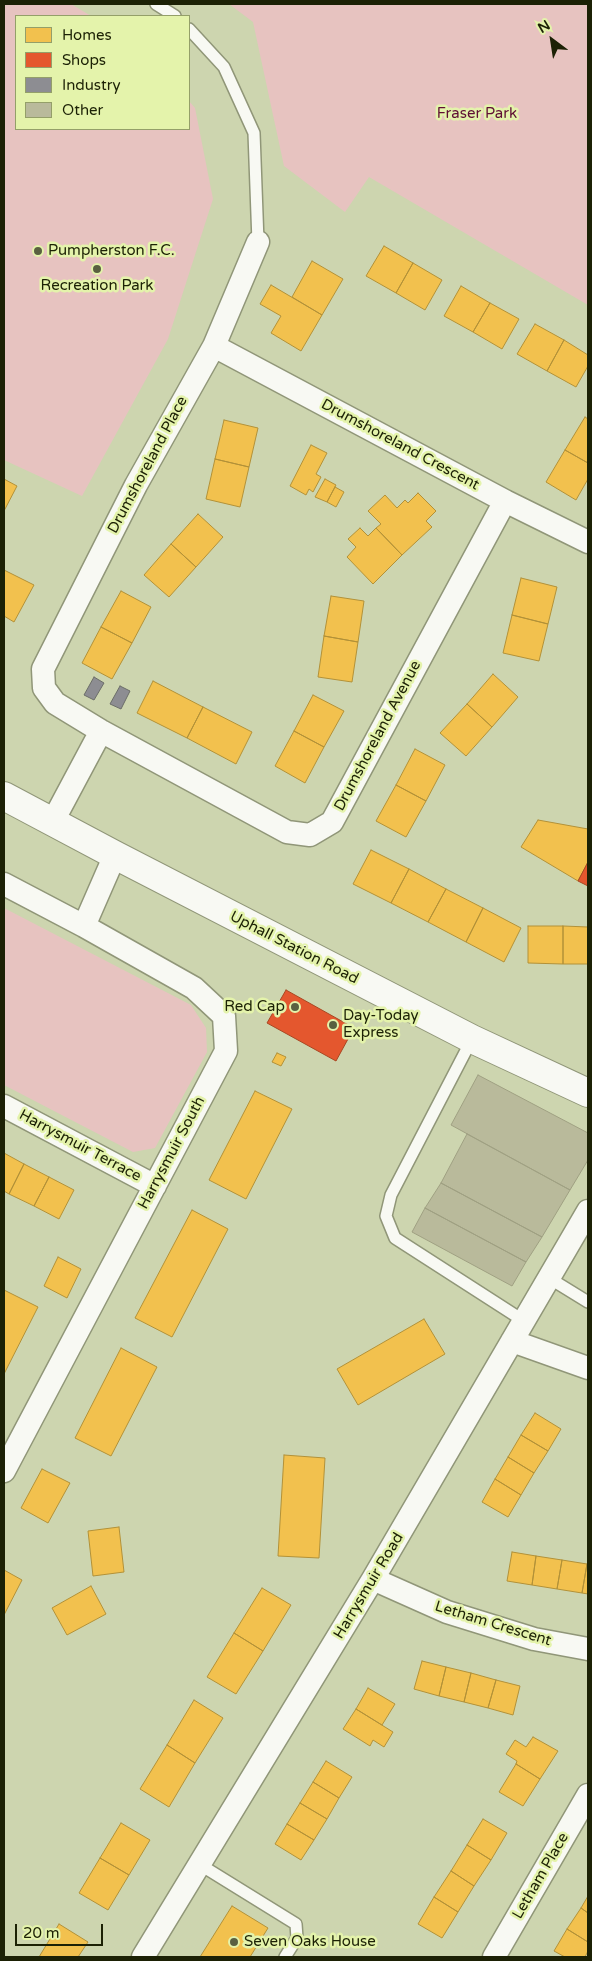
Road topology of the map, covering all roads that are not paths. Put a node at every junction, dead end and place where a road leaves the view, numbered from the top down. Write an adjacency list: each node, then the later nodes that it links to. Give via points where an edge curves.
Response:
1 (156, 4): 2 (lane)
2 (173, 15)
3 (190, 29): 4 (lane, via 224,68 254,134)
4 (258, 242): 5 (street, Drumshoreland Place)
5 (214, 346): 6 (street, Drumshoreland Crescent); 8 (street, Drumshoreland Place, via 136,485 43,669)
6 (505, 501): 7 (street, Drumshoreland Crescent); 9 (street, Drumshoreland Avenue, via 332,822 310,835 287,832)
7 (588, 542)
8 (44, 688): 9 (street, Drumshoreland Avenue, via 55,704)
9 (101, 731): 11 (street)
10 (4, 796): 11 (main road, Uphall Station Road)
11 (53, 821): 12 (main road, Uphall Station Road)
12 (114, 855): 14 (street); 15 (main road, Uphall Station Road)
13 (4, 884): 14 (street, Harrysmuir South)
14 (84, 926): 18 (street, Harrysmuir South, via 194,988 224,1016 226,1052)
15 (472, 1039): 16 (main road, Uphall Station Road); 22 (lane, via 391,1195 386,1216 395,1238)
16 (588, 1093)
17 (4, 1106): 18 (street, Harrysmuir Terrace)
18 (155, 1186): 25 (street, Harrysmuir South)
19 (588, 1211): 20 (street, Harrysmuir Road)
20 (550, 1278): 21 (lane); 22 (street, Harrysmuir Road)
21 (588, 1302)
22 (524, 1321): 23 (street, Harrysmuir Road)
23 (512, 1341): 24 (street); 26 (street, Harrysmuir Road)
24 (588, 1368)
25 (4, 1471)
26 (373, 1579): 27 (street, Letham Crescent, via 447,1612 534,1639); 29 (street, Harrysmuir Road)
27 (588, 1649)
28 (588, 1795): 32 (street, Letham Place)
29 (199, 1864): 30 (street, Harrysmuir Road); 31 (lane, via 296,1924 297,1938)
30 (144, 1957)
31 (286, 1957)
32 (494, 1957)

